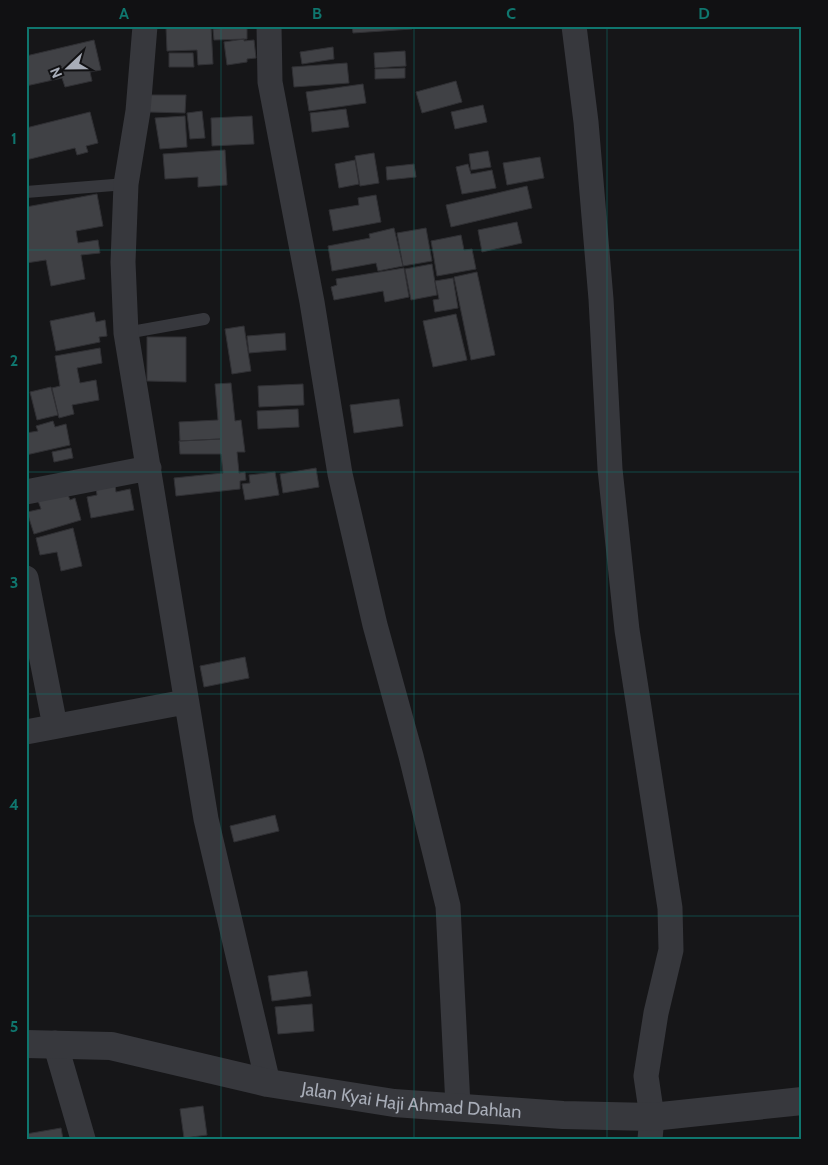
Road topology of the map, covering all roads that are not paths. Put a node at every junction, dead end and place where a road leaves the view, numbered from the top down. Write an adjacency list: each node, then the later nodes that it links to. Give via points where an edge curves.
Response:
1 (144, 26): 4 (street, via 138,111)
2 (269, 26): 18 (street, via 270,82 312,302 340,474 375,625 448,906)
3 (574, 26): 19 (street, via 602,299 610,469 627,630 670,908 671,950 656,1012 646,1076)
4 (126, 184): 5 (lane); 7 (street, via 123,262)
5 (26, 192)
6 (204, 319): 7 (lane)
7 (126, 334): 8 (street)
8 (149, 468): 9 (street); 11 (street)
9 (26, 492)
10 (26, 578): 12 (street)
11 (185, 702): 12 (street); 16 (street, via 206,819)
12 (55, 726): 13 (street)
13 (26, 732)
14 (55, 1043): 15 (street, Jalan Kyai Haji Ahmad Dahlan); 16 (street, Jalan Kyai Haji Ahmad Dahlan, via 111,1046); 20 (street)
15 (26, 1044)
16 (268, 1083): 18 (street, Jalan Kyai Haji Ahmad Dahlan, via 394,1103)
17 (802, 1101): 19 (street, Jalan Kyai Haji Ahmad Dahlan)
18 (458, 1106): 19 (street, Jalan Kyai Haji Ahmad Dahlan, via 563,1115)
19 (651, 1128)
20 (83, 1139)

